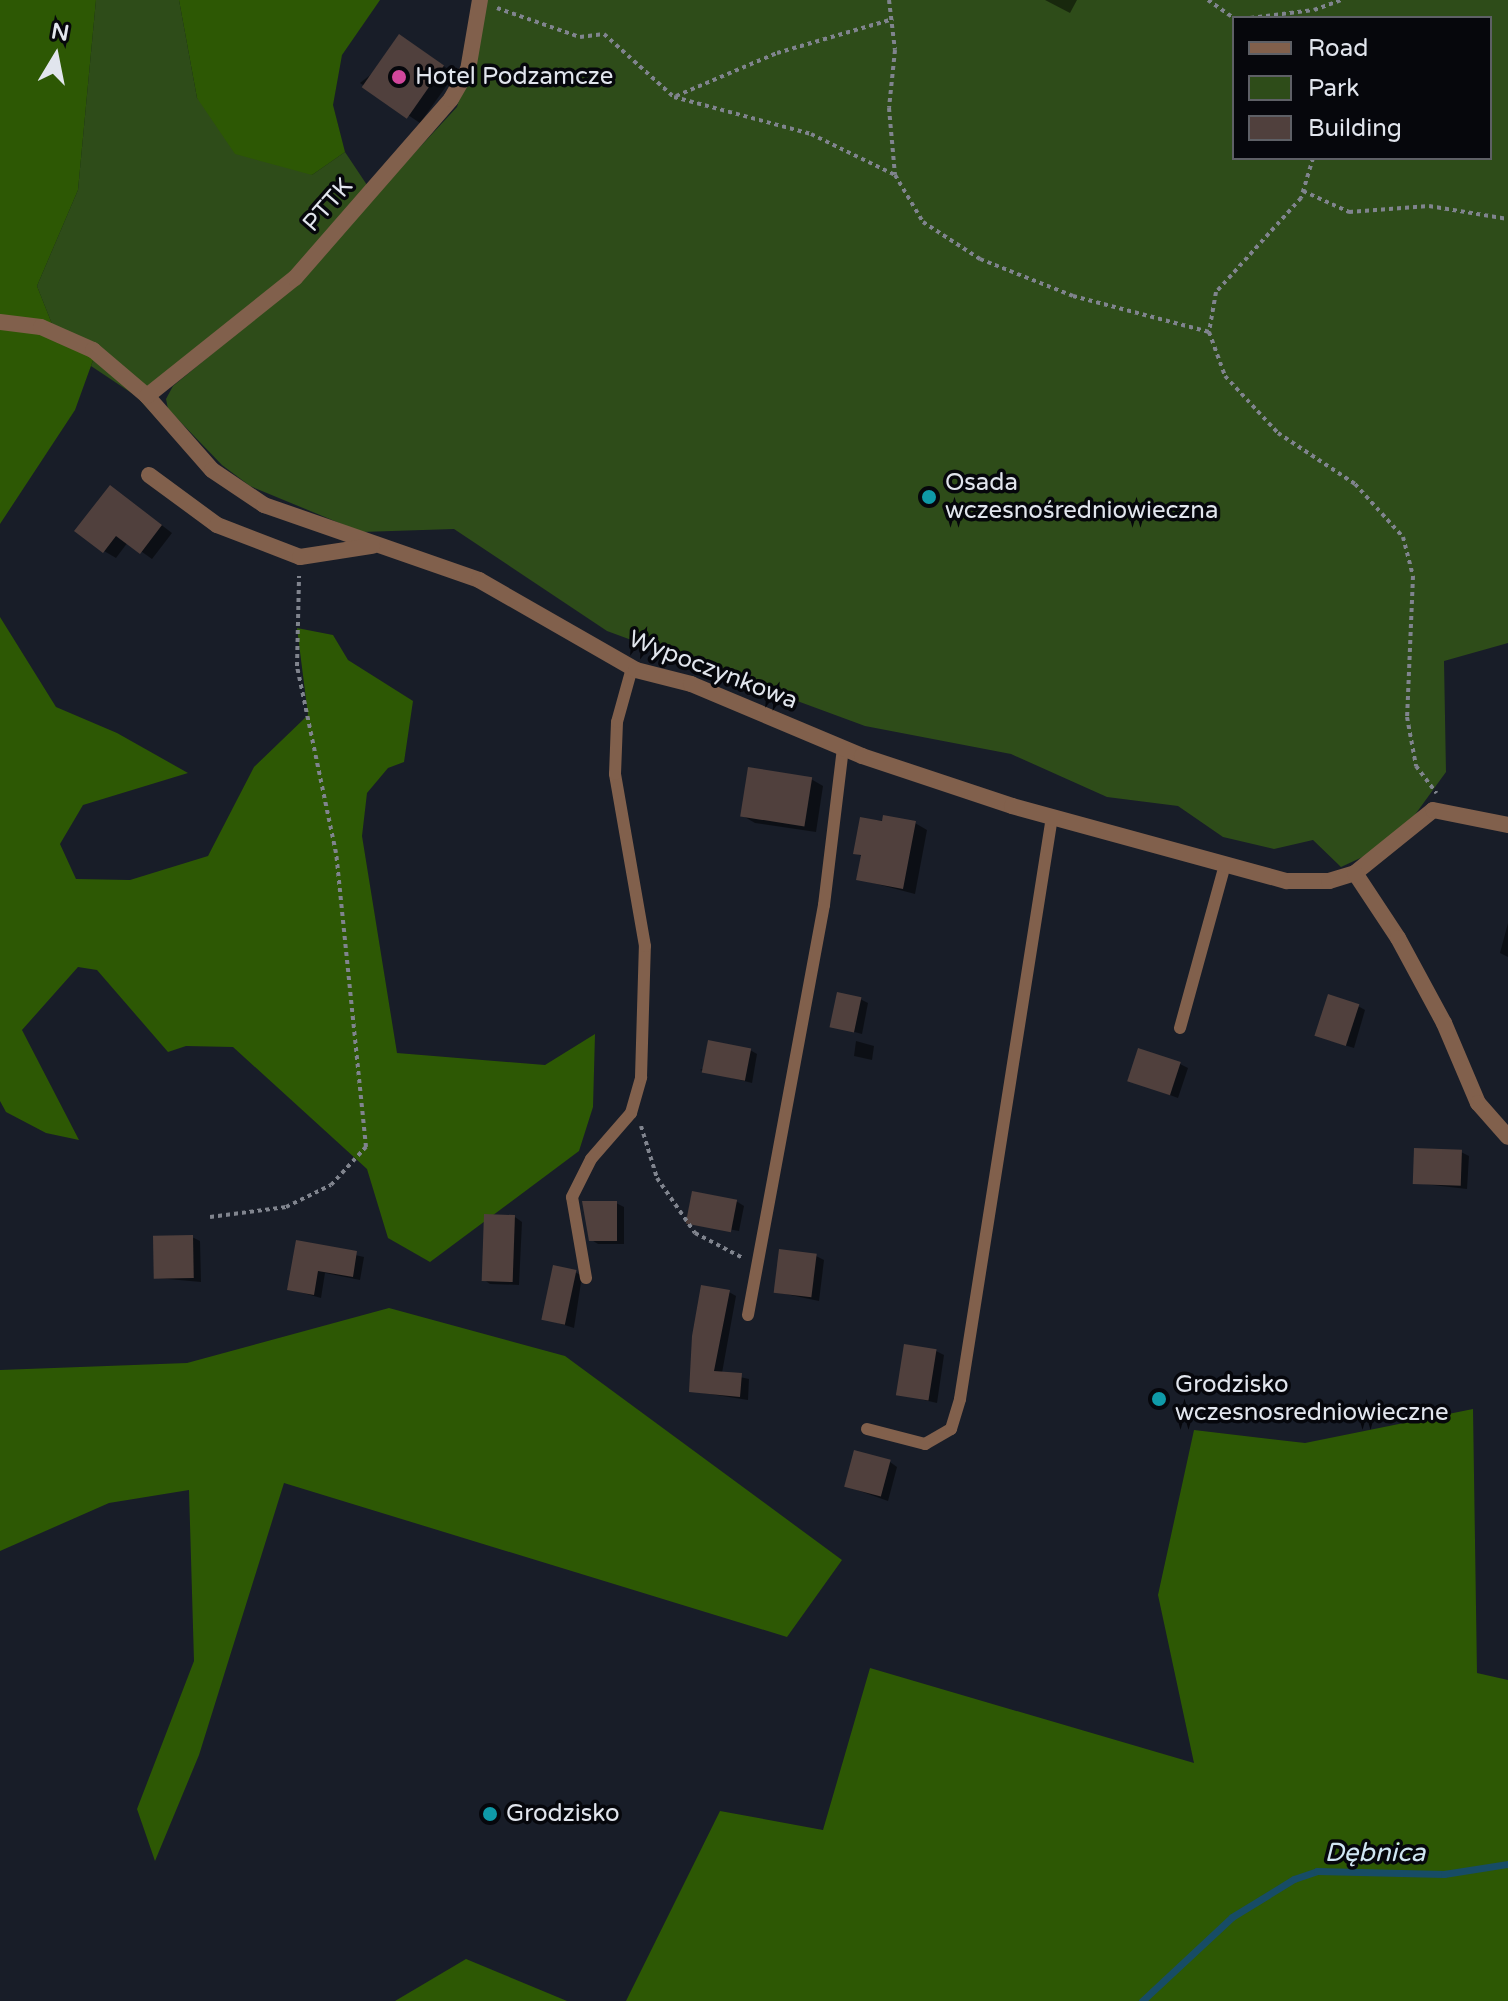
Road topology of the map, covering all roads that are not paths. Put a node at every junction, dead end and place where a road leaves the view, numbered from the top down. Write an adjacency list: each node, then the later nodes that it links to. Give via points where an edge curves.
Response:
1 (480, 1): 3 (street, PTTK, via 468,70 441,111 295,278)
2 (0, 322): 3 (street, Wypoczynkowa, via 68,335 121,370)
3 (147, 396): 5 (street, Wypoczynkowa, via 188,448 251,496)
4 (149, 475): 5 (street, via 217,525 300,557)
5 (374, 546): 6 (street, Wypoczynkowa, via 479,580)
6 (632, 668): 7 (street, Wypoczynkowa, via 691,684); 14 (lane, via 617,722 615,774 645,946 644,1036 631,1113 591,1159 572,1197)
7 (843, 747): 8 (street, Wypoczynkowa); 15 (lane, via 824,905)
8 (1052, 817): 10 (street, Wypoczynkowa); 16 (lane, via 956,1414 951,1429 925,1444)
9 (1508, 825): 11 (street, Wypoczynkowa, via 1448,810 1415,820)
10 (1225, 865): 11 (street, Wypoczynkowa, via 1287,881 1329,881); 12 (lane)
11 (1355, 873): 13 (street, via 1444,1023 1478,1103)
12 (1180, 1028)
13 (1508, 1137)
14 (586, 1278)
15 (748, 1315)
16 (867, 1429)

